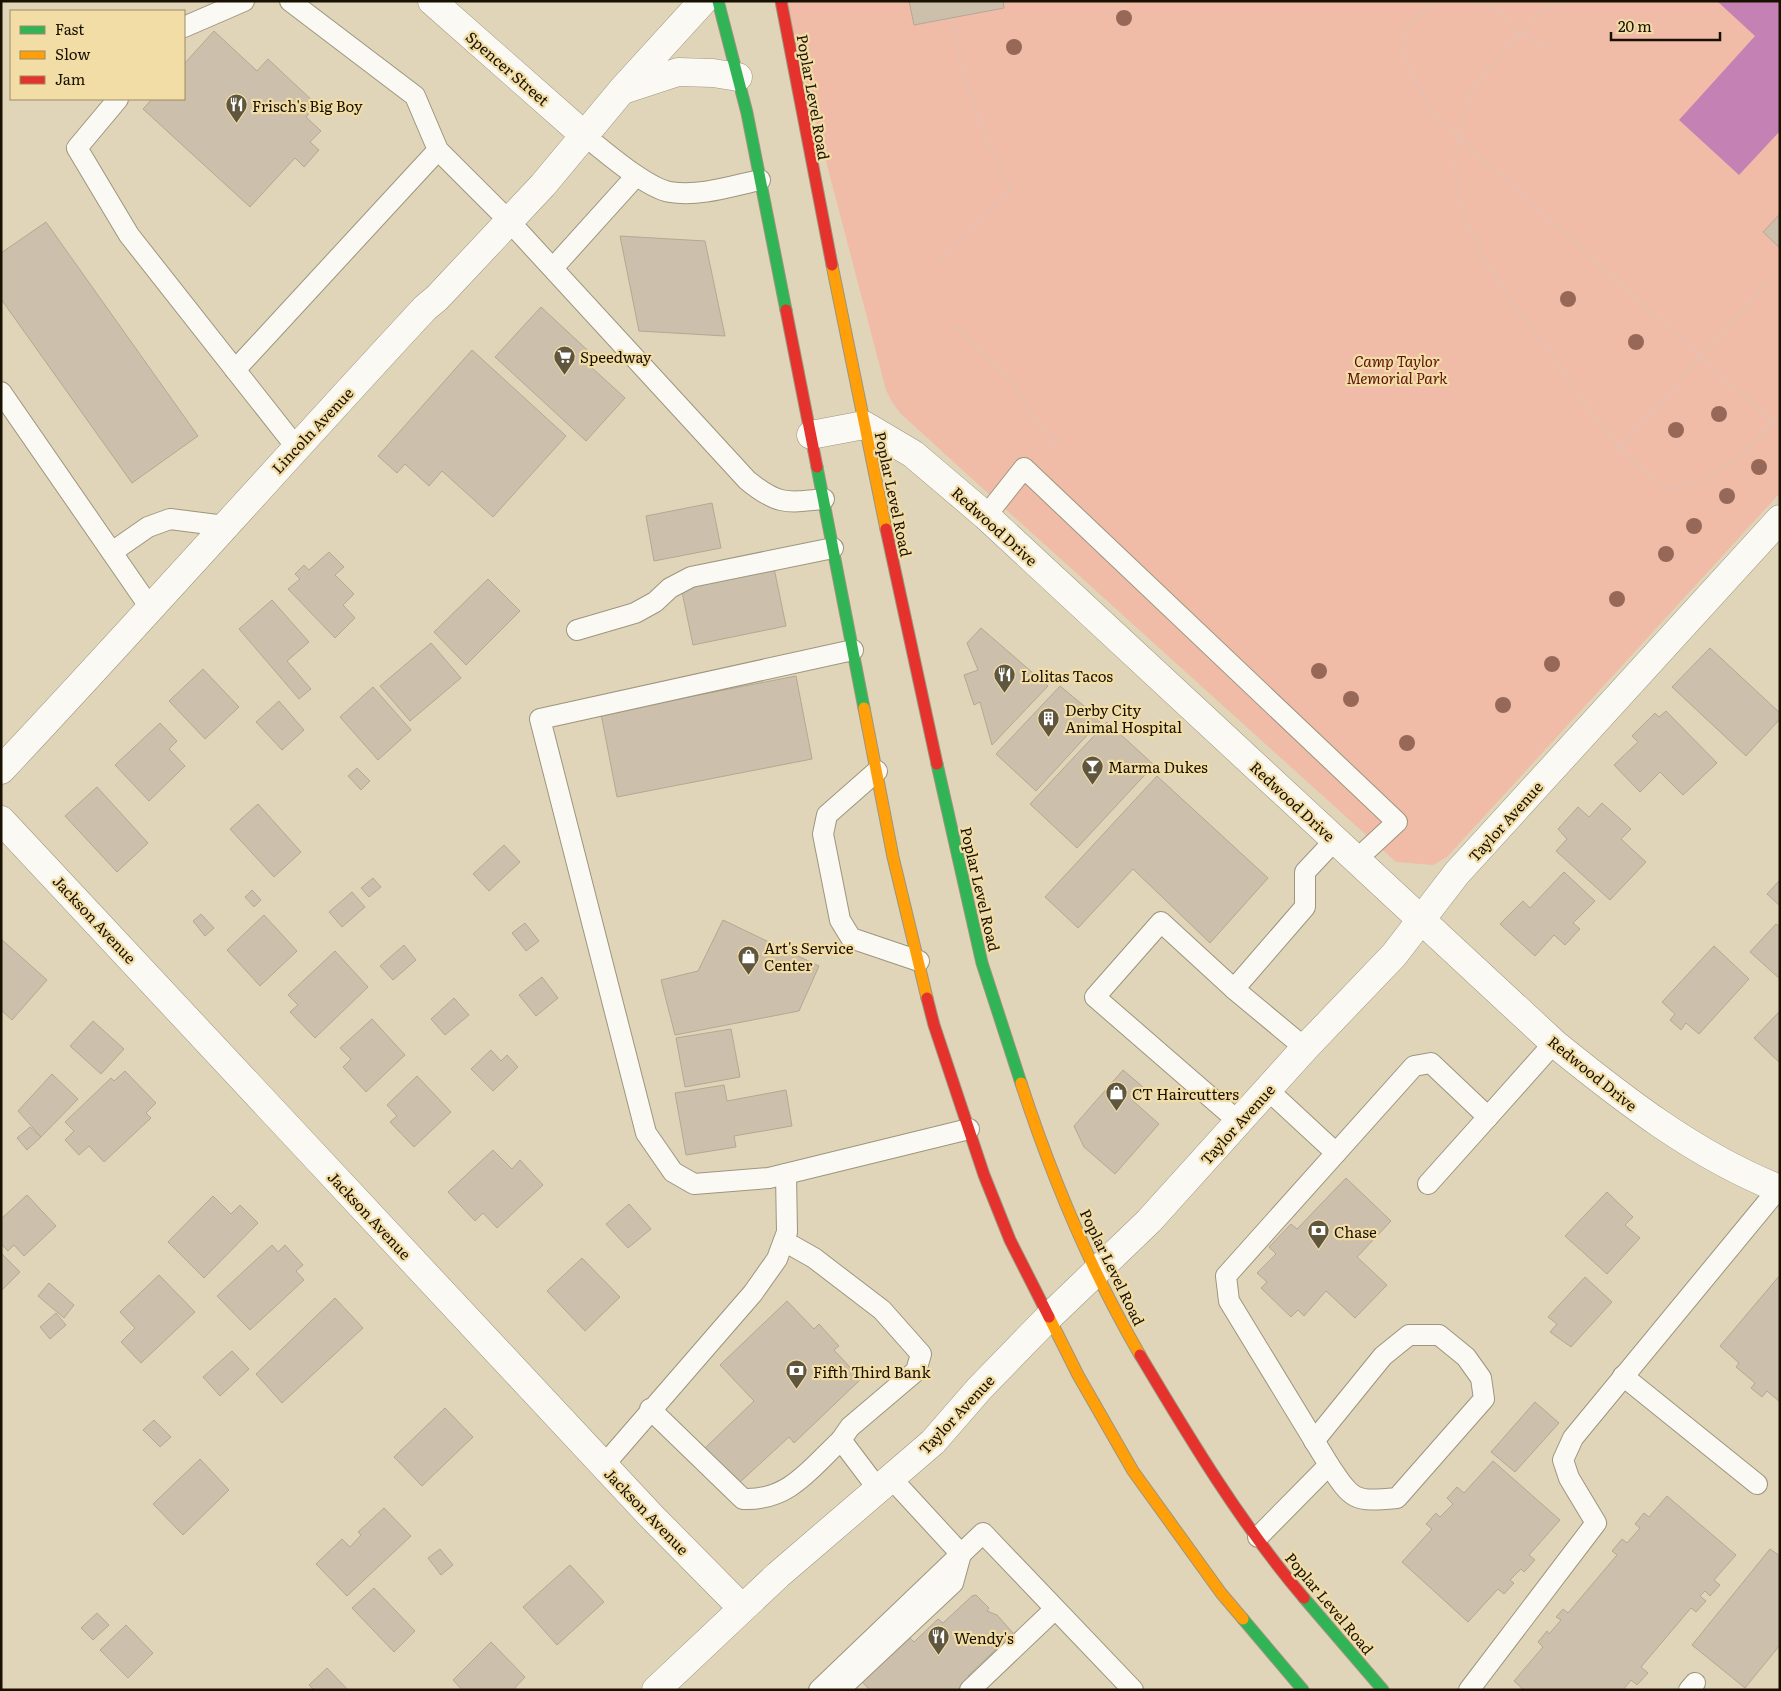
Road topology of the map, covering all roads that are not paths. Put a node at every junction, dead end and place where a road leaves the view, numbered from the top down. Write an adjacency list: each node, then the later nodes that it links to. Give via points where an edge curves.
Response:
1 (244, 1): 7 (lane)
2 (290, 1): 12 (lane, via 415,96)
3 (432, 1): 11 (street, Spencer Street)
4 (703, 1): 9 (street, Lincoln Avenue)
5 (718, 1): 8 (main road)
6 (781, 1): 19 (main road, Poplar Level Road)
7 (185, 27)
8 (738, 77): 9 (street, via 678,72); 14 (main road)
9 (622, 90): 11 (street, Lincoln Avenue)
10 (117, 100): 17 (lane, via 77,148 129,235)
11 (584, 135): 13 (lane); 15 (street, Lincoln Avenue)
12 (438, 150): 15 (lane); 17 (lane)
13 (636, 176): 14 (lane, via 669,192 708,191); 16 (lane)
14 (760, 180): 20 (main road)
15 (509, 221): 16 (lane); 21 (street, Lincoln Avenue)
16 (553, 268): 22 (lane, via 747,480 766,496 792,502)
17 (235, 370): 21 (lane)
18 (1, 392): 27 (lane)
19 (864, 425): 20 (street); 23 (street, Redwood Drive, via 913,454); 50 (main road, Poplar Level Road, via 982,963 1051,1168)
20 (811, 435): 22 (main road)
21 (296, 447): 25 (street, Lincoln Avenue)
22 (824, 499): 26 (main road)
23 (986, 516): 34 (street, Redwood Drive); 35 (lane, via 1024,468 1397,822)
24 (1780, 519): 36 (street, Taylor Avenue, via 1464,866)
25 (225, 526): 27 (lane, via 170,519 148,527); 28 (street, Lincoln Avenue)
26 (834, 548): 29 (lane, via 691,577 635,613); 30 (main road)
27 (112, 552): 28 (lane)
28 (151, 609): 31 (street, Lincoln Avenue)
29 (577, 630)
30 (853, 650): 32 (main road); 46 (lane, via 540,719 646,1134 673,1172 694,1184)
31 (1, 770)
32 (877, 771): 37 (main road, via 892,857); 37 (lane, via 827,815 823,834 840,920 851,938)
33 (1, 820): 56 (street, Jackson Avenue)
34 (1335, 840): 35 (street, Redwood Drive); 38 (lane, via 1305,872 1305,907)
35 (1356, 860): 36 (street, Redwood Drive)
36 (1420, 919): 39 (street, Redwood Drive); 40 (street, Taylor Avenue, via 1394,955)
37 (919, 961): 44 (main road, via 934,1025)
38 (1234, 989): 40 (lane); 43 (lane, via 1161,922 1095,997)
39 (1554, 1043): 42 (lane); 48 (street, Redwood Drive, via 1632,1106 1727,1164)
40 (1305, 1048): 41 (street, Taylor Avenue)
41 (1268, 1090): 43 (street, Taylor Avenue); 45 (lane)
42 (1488, 1118): 45 (lane, via 1431,1063 1414,1066); 47 (lane)
43 (1239, 1122): 50 (street, Taylor Avenue, via 1149,1221)
44 (969, 1130): 46 (lane); 51 (main road, via 1010,1240)
45 (1336, 1153): 55 (lane, via 1226,1276 1229,1301)
46 (786, 1174): 49 (lane, via 787,1232)
47 (1428, 1184)
48 (1779, 1188): 52 (lane)
49 (784, 1241): 53 (lane, via 777,1259 753,1293); 54 (lane, via 814,1258 882,1310 920,1354 916,1371 850,1427)
50 (1095, 1273): 51 (street, Taylor Avenue); 60 (main road, Poplar Level Road, via 1201,1457)
51 (1049, 1317): 58 (street, Taylor Avenue, via 933,1442); 69 (main road, via 1096,1409 1133,1471 1221,1593)
52 (1623, 1376): 59 (lane); 71 (lane, via 1573,1438 1563,1460 1569,1478 1596,1523)
53 (650, 1410): 54 (lane, via 743,1499 758,1500 787,1491); 56 (lane)
54 (841, 1440): 58 (lane)
55 (1314, 1441): 57 (lane); 57 (lane, via 1383,1356 1409,1335 1439,1335 1466,1357 1481,1378 1484,1399 1397,1498 1368,1500 1348,1492)
56 (604, 1465): 62 (street, Jackson Avenue)
57 (1329, 1465): 60 (lane)
58 (884, 1484): 61 (lane); 62 (street, Taylor Avenue)
59 (1757, 1484)
60 (1258, 1538): 70 (main road, Poplar Level Road, via 1288,1579)
61 (961, 1554): 63 (lane, via 984,1533); 65 (lane); 66 (lane, via 953,1583)
62 (742, 1608): 64 (street, Taylor Avenue)
63 (1055, 1609): 67 (lane); 68 (lane)
64 (656, 1690)
65 (819, 1690)
66 (839, 1690)
67 (970, 1690)
68 (1134, 1690)
69 (1303, 1690)
70 (1383, 1690)
71 (1469, 1690)

